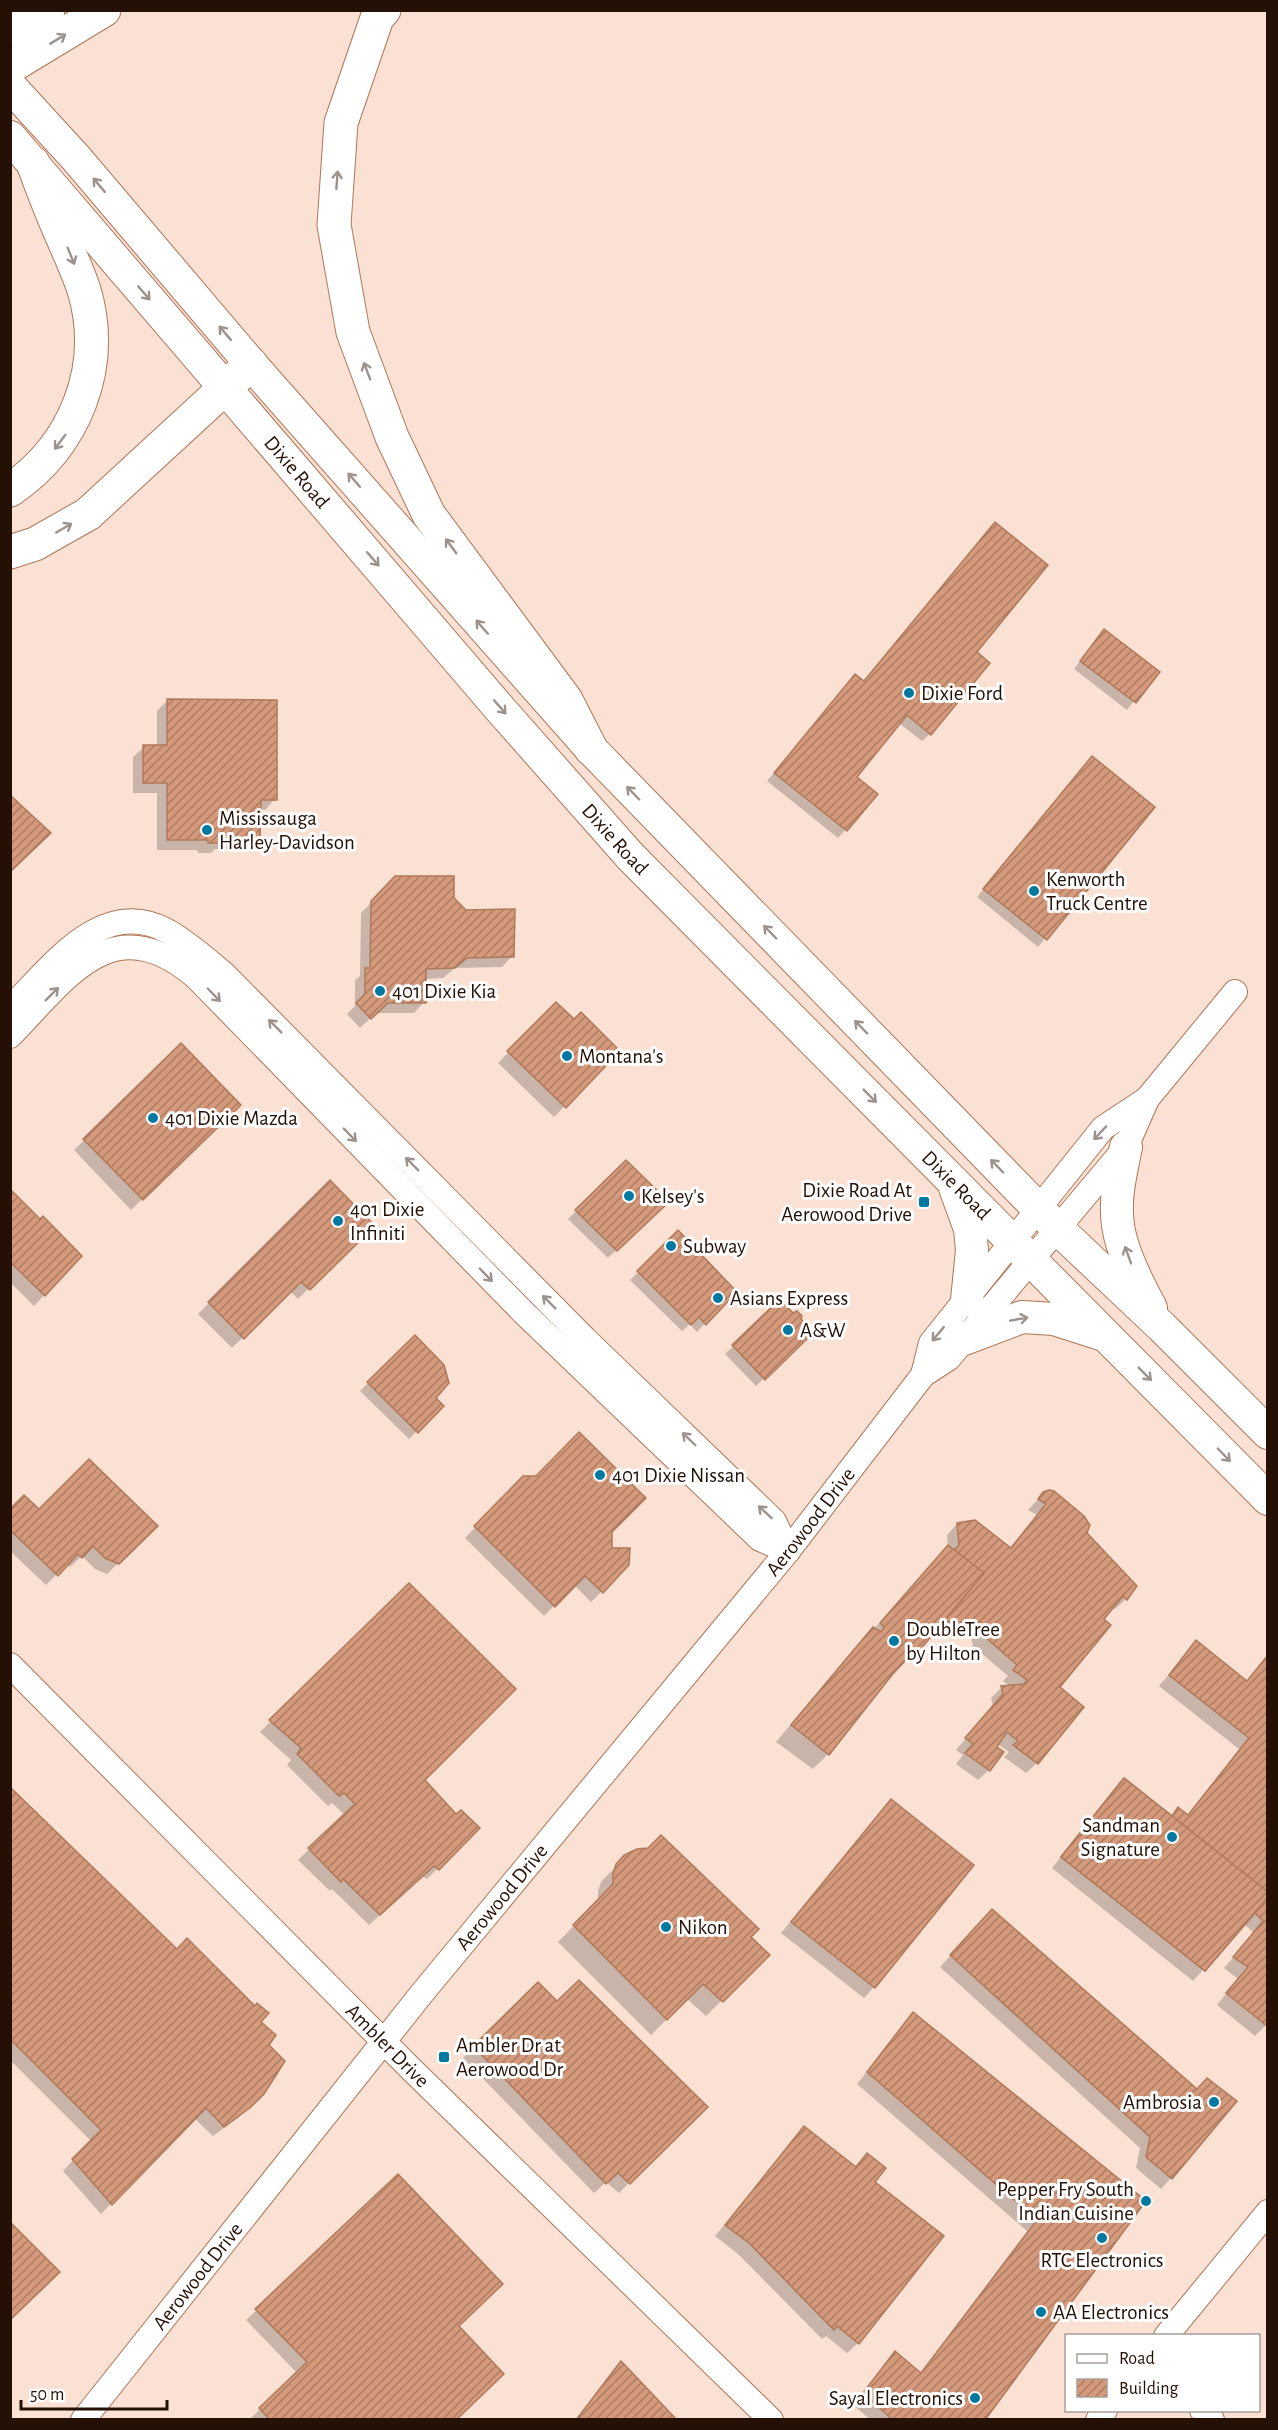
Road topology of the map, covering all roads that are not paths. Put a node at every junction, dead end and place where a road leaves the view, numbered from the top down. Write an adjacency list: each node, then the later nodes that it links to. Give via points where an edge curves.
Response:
1 (48, 10): 4 (highway)
2 (104, 10): 5 (highway, one-way to 2)
3 (384, 10): 13 (highway, one-way to 3, via 566,700 429,515 392,437 353,332 334,225 341,123 377,18)
4 (10, 30)
5 (10, 67)
6 (21, 97): 9 (main road, Dixie Road, one-way to 6)
7 (10, 137): 8 (main road, Dixie Road)
8 (33, 163): 10 (main road, Dixie Road, one-way to 10); 11 (highway, one-way to 11, via 84,291 92,340 79,408 69,429 42,463)
9 (251, 364): 10 (highway); 13 (main road, Dixie Road, one-way to 9)
10 (225, 388): 12 (highway, one-way to 10, via 35,544 88,514); 19 (main road, Dixie Road, one-way to 19, via 630,856)
11 (10, 490)
12 (10, 552)
13 (591, 749): 20 (main road, Dixie Road, one-way to 13)
14 (1235, 992): 17 (street, Aerowood Drive)
15 (10, 1008): 29 (street, one-way to 15, via 774,1521 585,1339 223,974 177,937 146,923 122,922 99,927 80,939)
16 (10, 1036): 29 (street, one-way to 29, via 78,967 94,956 111,949 139,947 174,959 523,1312 698,1482 760,1539)
17 (1147, 1099): 18 (street, Aerowood Drive); 20 (street, Aerowood Drive, one-way to 20, via 1102,1128)
18 (1126, 1147): 20 (street, Aerowood Drive); 23 (main road, one-way to 18, via 1138,1281 1118,1227 1117,1193)
19 (952, 1179): 21 (main road, Dixie Road); 22 (main road, via 970,1228 973,1257)
20 (1047, 1218): 21 (street, Aerowood Drive); 23 (main road, Dixie Road)
21 (1021, 1250): 22 (street, Aerowood Drive); 24 (main road, Dixie Road); 25 (street, Aerowood Drive)
22 (967, 1300): 26 (street, Aerowood Drive, one-way to 26, via 932,1342)
23 (1162, 1327): 27 (main road, Dixie Road)
24 (1107, 1335): 25 (main road, one-way to 24, via 1022,1317 1054,1318); 28 (main road, Dixie Road, one-way to 28)
25 (964, 1339): 26 (street, Aerowood Drive, via 949,1358)
26 (923, 1375): 29 (street, Aerowood Drive)
27 (1268, 1433)
28 (1268, 1499)
29 (788, 1551): 31 (street, Aerowood Drive)
30 (10, 1665): 31 (street, Ambler Drive)
31 (383, 2040): 34 (street, Aerowood Drive); 35 (street, Ambler Drive)
32 (1268, 2212): 33 (street)
33 (1168, 2334)
34 (83, 2420)
35 (771, 2420)

